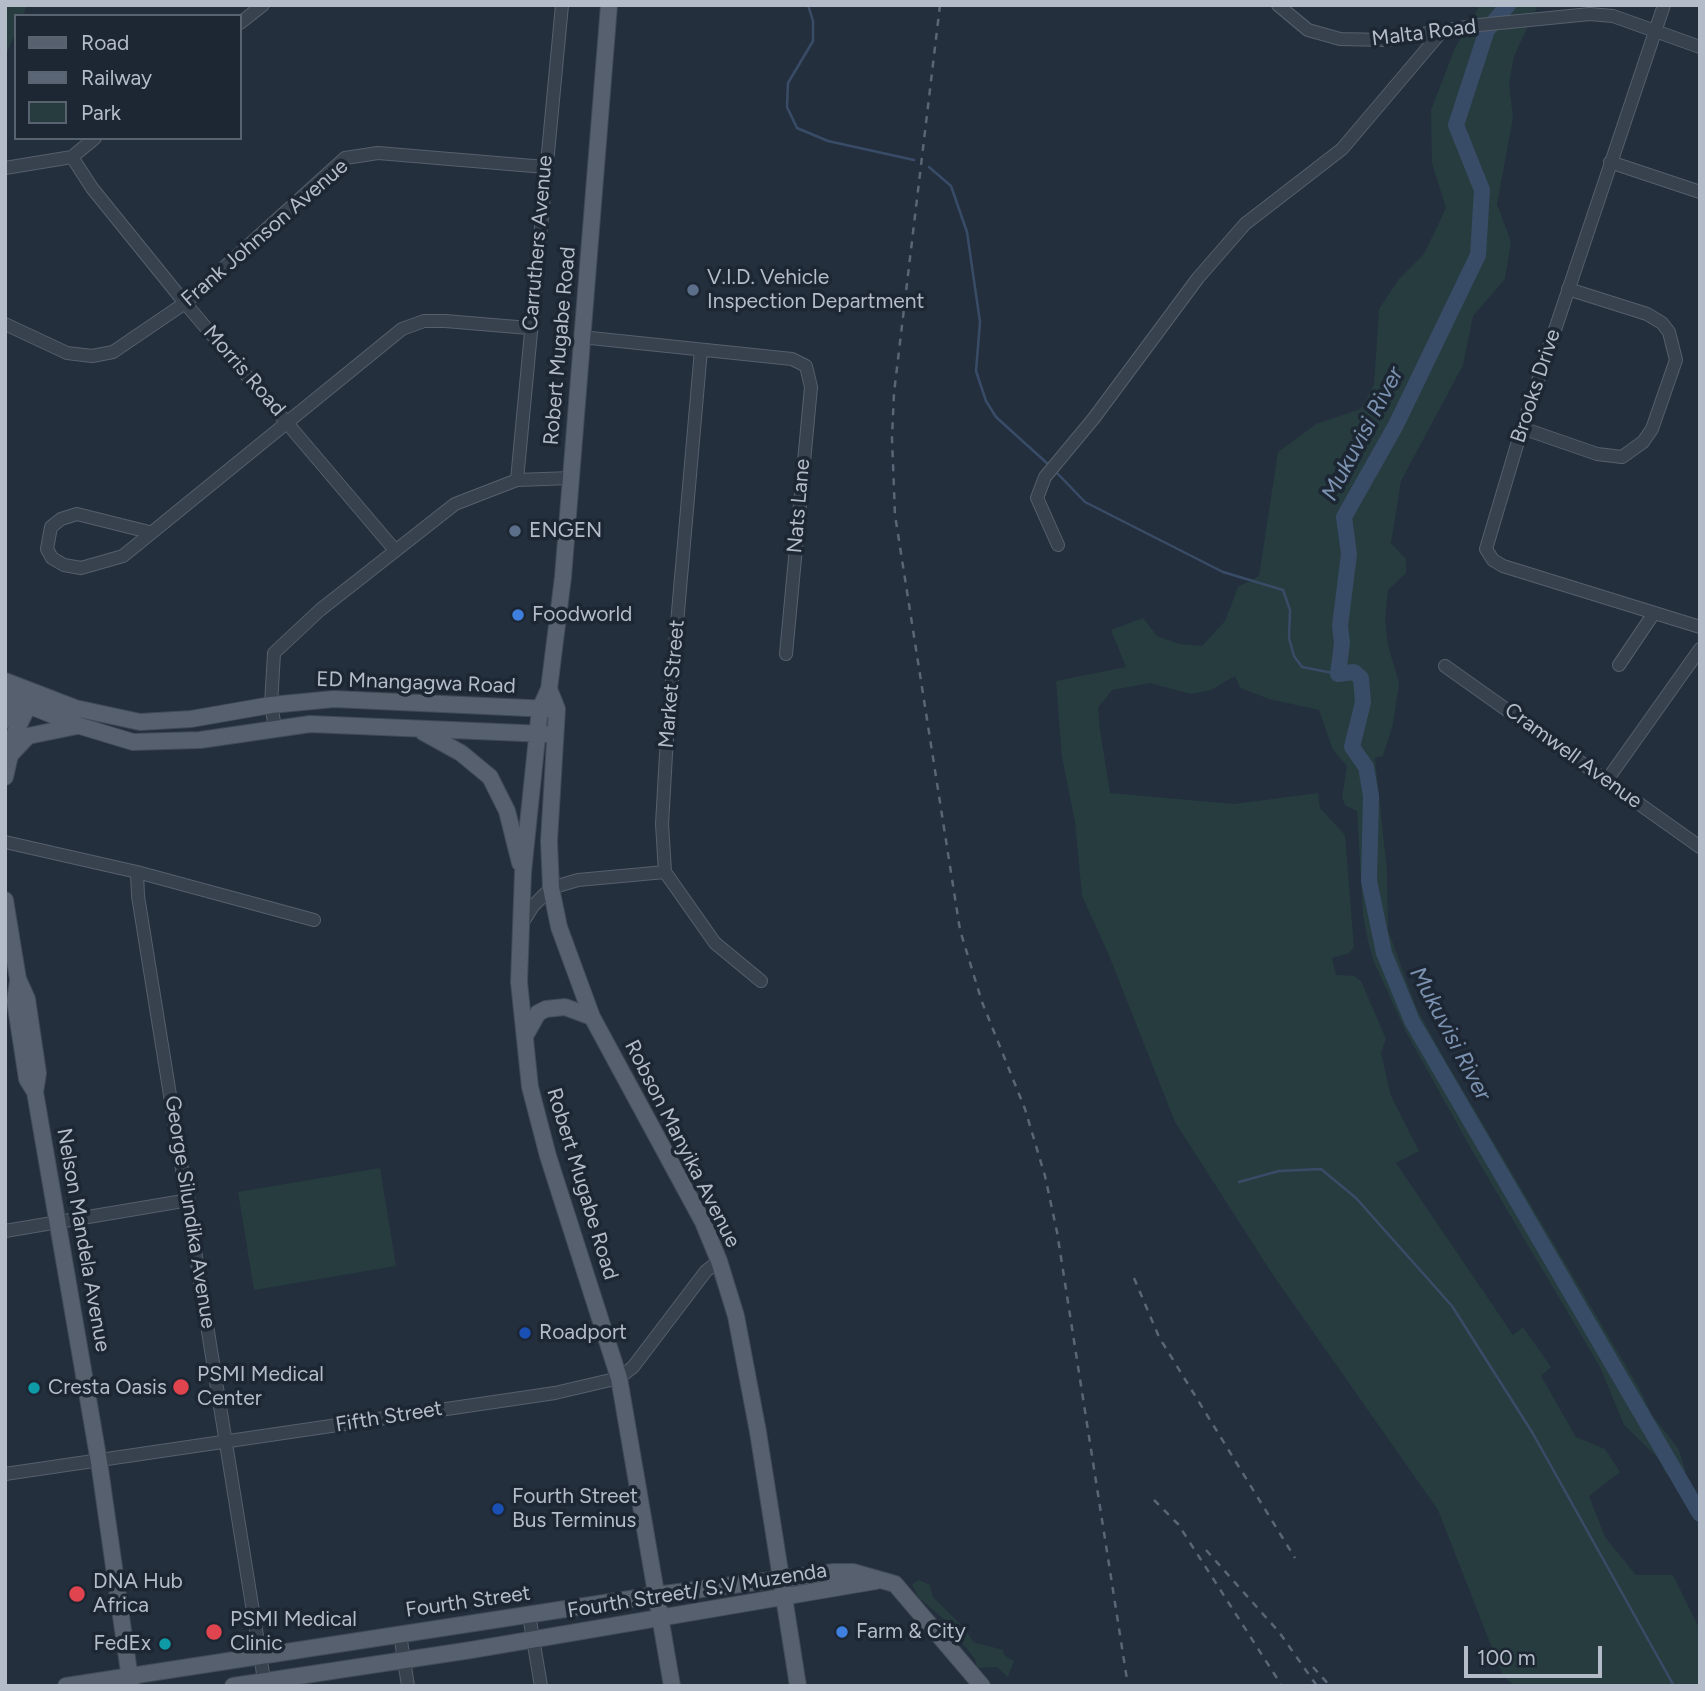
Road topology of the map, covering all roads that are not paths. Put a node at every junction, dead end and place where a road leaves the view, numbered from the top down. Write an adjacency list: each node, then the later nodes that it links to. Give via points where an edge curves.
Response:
1 (263, 5): 6 (street)
2 (562, 5): 13 (street, Carruthers Avenue)
3 (609, 5): 20 (main road, Robert Mugabe Road)
4 (1278, 5): 7 (street, Malta Road, via 1308,30 1340,39 1386,40)
5 (1664, 5): 8 (street, Brooks Drive)
6 (242, 21)
7 (1442, 30): 8 (street, Malta Road, via 1601,14); 27 (street, via 1342,149 1245,224 1045,477 1037,498)
8 (1656, 31): 9 (street, Malta Road); 12 (street, Brooks Drive)
9 (1700, 47)
10 (93, 140): 11 (street)
11 (72, 157): 14 (street); 17 (street, Morris Road)
12 (1610, 162): 15 (street); 16 (street, Brooks Drive)
13 (545, 167): 17 (street, Frank Johnson Avenue, via 378,153 345,158); 19 (street, Carruthers Avenue)
14 (5, 168)
15 (1700, 192)
16 (1568, 289): 23 (street, Brooks Drive); 23 (street, via 1662,323 1676,360 1652,429 1622,457 1597,454)
17 (185, 303): 18 (street, Frank Johnson Avenue, via 113,352 92,356 67,353); 22 (street, Morris Road)
18 (5, 324)
19 (529, 328): 22 (street, via 434,321 402,329); 25 (street, Carruthers Avenue)
20 (581, 337): 21 (street); 24 (main road, Robert Mugabe Road)
21 (701, 351): 32 (street, Nats Lane, via 801,361 810,372); 53 (street, Market Street, via 667,737 662,824)
22 (286, 420): 26 (street); 28 (street, Morris Road)
23 (1522, 428): 29 (street, Brooks Drive, via 1486,540 1489,555 1503,566)
24 (570, 478): 25 (street); 35 (main road, Robert Mugabe Road)
25 (517, 480): 28 (street, via 454,504)
26 (149, 532): 26 (street, via 123,556 81,568 64,565 47,549 51,527 77,514)
27 (1058, 545)
28 (394, 549): 37 (street, via 280,645 272,663)
29 (1654, 613): 30 (street, Brooks Drive); 33 (street)
30 (1700, 627)
31 (1700, 649): 48 (street)
32 (786, 654)
33 (1619, 665)
34 (1445, 666): 48 (street, Cramwell Avenue)
35 (549, 689): 38 (main road, Robert Mugabe Road); 39 (main road, Robert Mugabe Road)
36 (18, 693): 37 (main road, ED Mnangagwa Road, via 140,722 191,719); 40 (main road); 41 (main road); 46 (main road)
37 (271, 705): 38 (main road, ED Mnangagwa Road, via 334,699); 42 (street)
38 (540, 709): 39 (main road, ED Mnangagwa Road); 44 (main road, Robert Mugabe Road)
39 (557, 709): 45 (main road, Robson Manyika Avenue)
40 (5, 720)
41 (80, 726): 42 (main road, via 134,742 162,743); 46 (main road, via 28,736)
42 (275, 727): 43 (main road)
43 (415, 728): 44 (main road); 52 (main road, via 461,753 490,777 504,802)
44 (538, 734): 45 (main road); 52 (main road, Robert Mugabe Road)
45 (555, 734): 54 (main road, Robson Manyika Avenue)
46 (10, 755): 47 (main road)
47 (5, 777)
48 (1607, 780): 50 (street, Cramwell Avenue)
49 (5, 842): 51 (street)
50 (1700, 847)
51 (137, 872): 56 (street); 62 (street, George Silundika Avenue)
52 (523, 872): 57 (main road, Robert Mugabe Road)
53 (665, 872): 54 (street, via 578,880); 59 (street, via 715,943)
54 (551, 888): 57 (street); 60 (main road, Robson Manyika Avenue, via 566,950)
55 (5, 900): 58 (main road, Nelson Mandela Avenue)
56 (314, 920)
57 (521, 925): 61 (main road, Robert Mugabe Road, via 519,982)
58 (12, 980): 63 (main road, Nelson Mandela Avenue, via 27,1079 35,1092)
59 (761, 981)
60 (592, 1017): 61 (main road, via 565,1007 546,1009 538,1013); 65 (main road, Robson Manyika Avenue, via 703,1222)
61 (524, 1038): 66 (main road, Robert Mugabe Road, via 530,1087 548,1157)
62 (189, 1200): 63 (street); 67 (street, George Silundika Avenue)
63 (60, 1223): 64 (street); 68 (main road, Nelson Mandela Avenue)
64 (5, 1231)
65 (719, 1261): 66 (street, Fifth Street, via 706,1271 634,1367); 70 (main road, Robson Manyika Avenue, via 736,1316)
66 (618, 1378): 67 (street, Fifth Street, via 566,1392); 72 (main road, Robert Mugabe Road)
67 (226, 1442): 68 (street, Fifth Street); 78 (street, George Silundika Avenue)
68 (99, 1462): 69 (street, Fifth Street); 80 (main road, Nelson Mandela Avenue)
69 (5, 1474)
70 (782, 1580): 71 (main road, Fourth Street, via 853,1572); 72 (main road, Fourth Street); 73 (main road, Robson Manyika Avenue)
71 (876, 1581): 73 (main road, Fourth Street/ S.V Muzenda); 88 (main road, Fourth Street, via 895,1584)
72 (656, 1595): 74 (main road, Fourth Street); 75 (main road, Robert Mugabe Road)
73 (784, 1599): 75 (main road, Fourth Street/ S.V Muzenda); 87 (main road, Robson Manyika Avenue)
74 (529, 1615): 76 (main road, Fourth Street); 77 (street)
75 (661, 1618): 77 (main road, Fourth Street/ S.V Muzenda); 86 (main road, Robert Mugabe Road)
76 (400, 1634): 78 (main road, Fourth Street); 79 (street)
77 (533, 1640): 79 (main road, Fourth Street/ S.V Muzenda); 85 (street)
78 (261, 1656): 80 (main road, Fourth Street); 81 (street, George Silundika Avenue)
79 (405, 1660): 81 (main road, Fourth Street/ S.V Muzenda); 84 (street)
80 (130, 1680): 82 (main road, Fourth Street)
81 (265, 1683): 83 (main road, Fourth Street/ S.V Muzenda)
82 (66, 1686)
83 (233, 1686)
84 (408, 1686)
85 (541, 1686)
86 (671, 1686)
87 (798, 1686)
88 (982, 1686)

